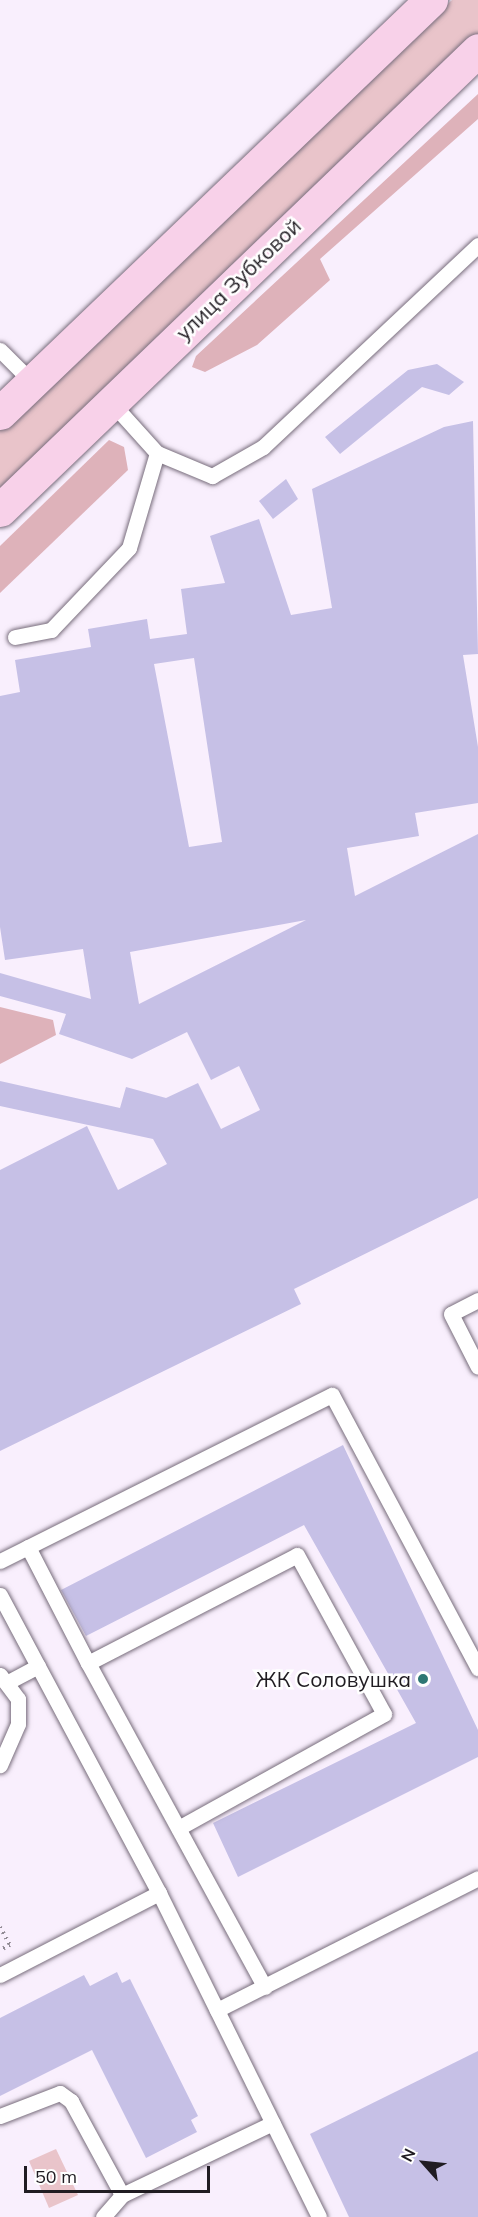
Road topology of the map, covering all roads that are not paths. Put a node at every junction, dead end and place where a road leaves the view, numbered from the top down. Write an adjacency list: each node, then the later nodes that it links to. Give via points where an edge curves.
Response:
1 (431, 0): 5 (main road)
2 (478, 50): 6 (main road, улица Зубковой)
3 (478, 245): 8 (lane, via 263,447 212,476)
4 (0, 350): 5 (lane)
5 (32, 382): 7 (main road)
6 (111, 402): 8 (lane); 9 (main road, улица Зубковой)
7 (0, 413)
8 (158, 453): 10 (lane, via 129,548 51,630)
9 (0, 510)
10 (15, 637)
11 (478, 1300): 12 (lane, via 451,1314)
12 (478, 1367)
13 (27, 1547): 14 (lane); 16 (lane); 18 (lane, via 332,1395)
14 (0, 1562)
15 (0, 1595): 17 (lane)
16 (88, 1663): 21 (lane); 21 (lane, via 297,1555 384,1714)
17 (38, 1666): 19 (lane); 23 (lane)
18 (478, 1668)
19 (4, 1679): 20 (lane, via 18,1699 18,1724)
20 (0, 1765)
21 (178, 1828): 25 (lane)
22 (478, 1878): 25 (lane)
23 (159, 1893): 24 (lane); 26 (lane)
24 (0, 1975)
25 (265, 1987): 26 (lane)
26 (217, 2010): 28 (lane)
27 (0, 2116): 29 (lane, via 60,2093 71,2101)
28 (273, 2123): 29 (lane); 31 (lane)
29 (122, 2195): 30 (lane)
30 (103, 2217)
31 (319, 2217)

